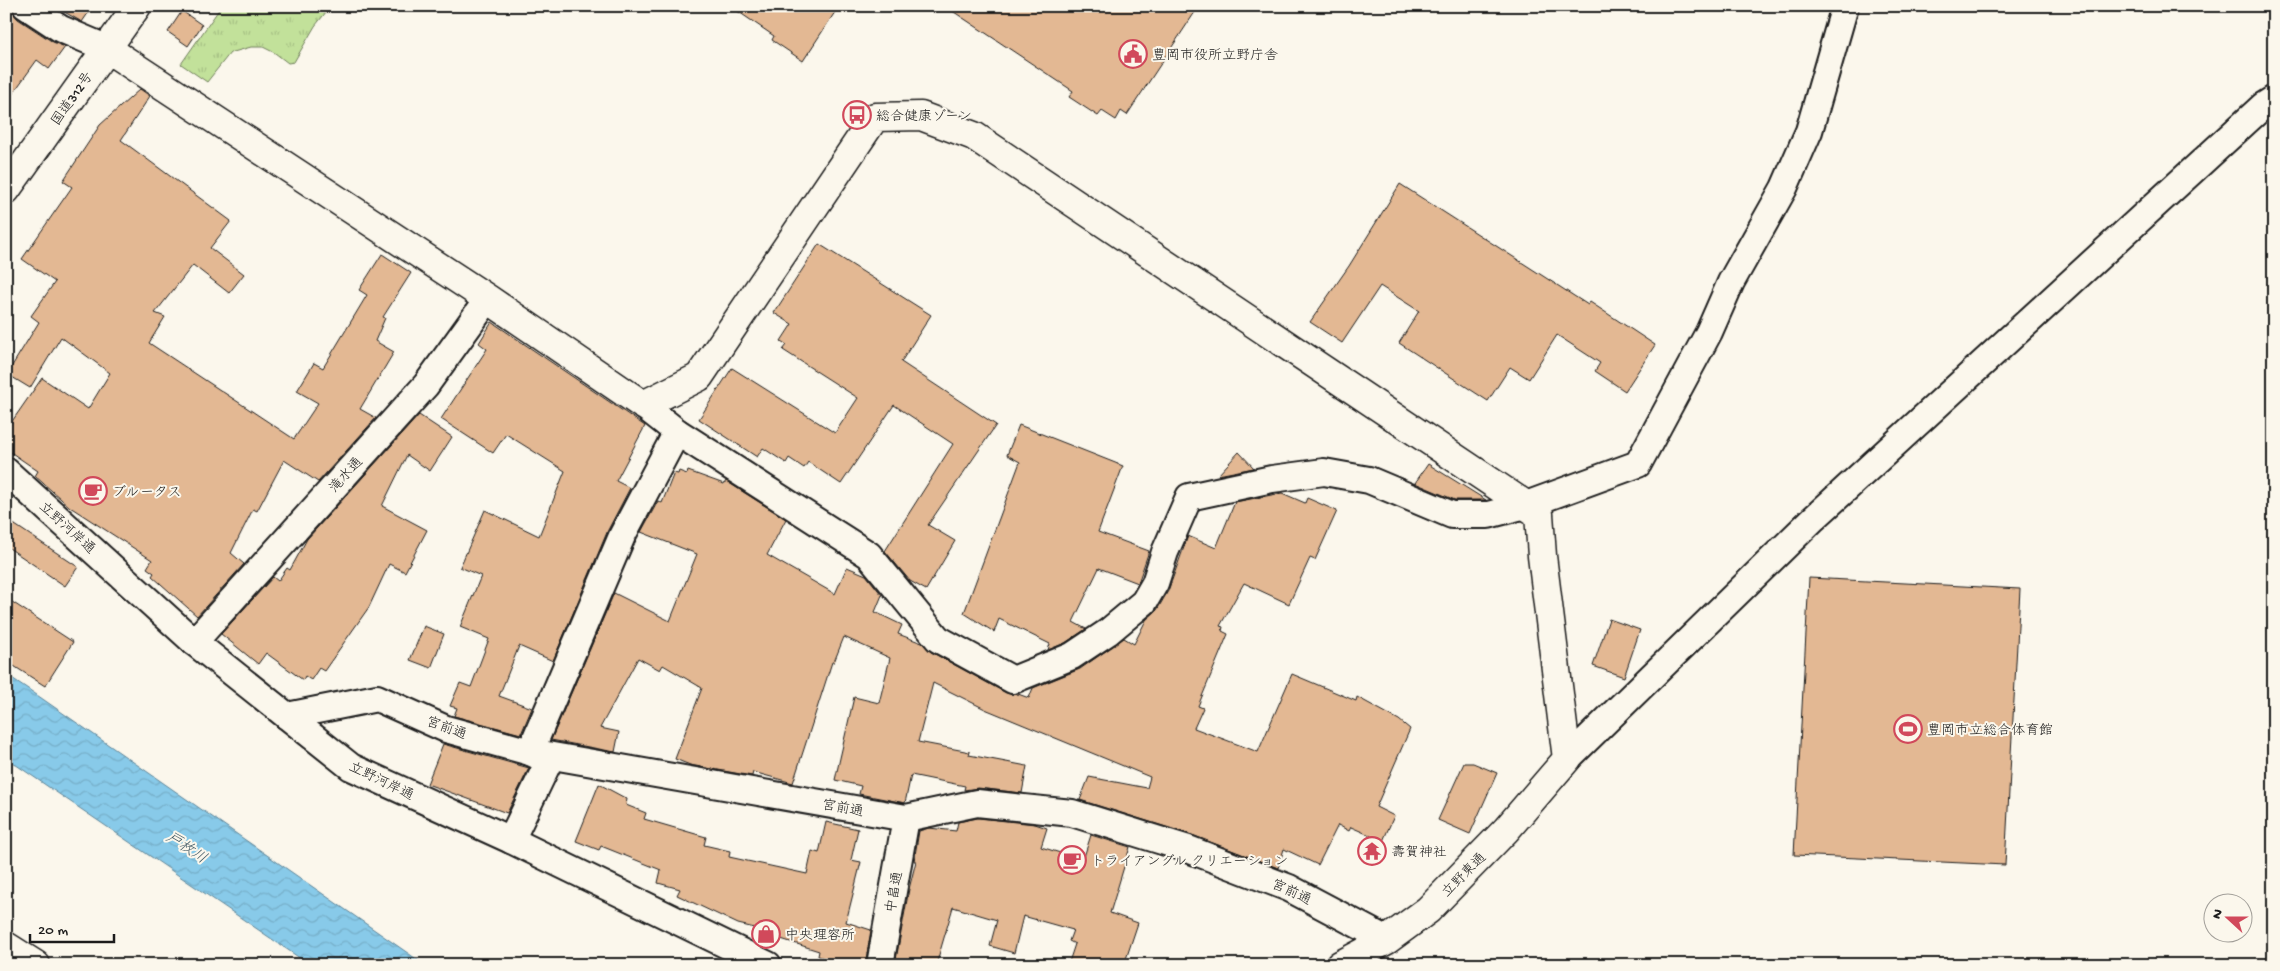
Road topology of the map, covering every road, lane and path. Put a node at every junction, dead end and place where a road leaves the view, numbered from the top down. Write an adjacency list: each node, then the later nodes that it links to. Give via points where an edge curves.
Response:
1 (26, 6): 4 (street, via 61,29)
2 (137, 6): 4 (main road, 国道312号)
3 (1845, 6): 11 (street, via 1808,131 1784,188 1731,282 1709,332 1638,464)
4 (106, 48): 6 (main road, 国道312号); 7 (main road)
5 (2274, 99): 15 (street, via 1812,520)
6 (6, 190)
7 (488, 299): 8 (main road); 12 (street, 滝水通, via 426,385)
8 (643, 405): 9 (street); 11 (main road, via 699,377 874,117 921,116 974,136)
9 (677, 432): 11 (street, via 869,555 938,639 1013,680 1072,656 1144,602 1155,584 1164,552 1189,496 1324,472 1369,480 1452,514 1488,515); 14 (street, via 622,536)
10 (6, 471): 12 (street, 立野河岸通)
11 (1526, 505): 15 (main road, via 1539,514)
12 (194, 642): 13 (street, 立野河岸通)
13 (287, 716): 14 (street, 宮前通, via 377,698 446,729); 17 (street, 立野河岸通, via 351,768)
14 (530, 752): 16 (street, 宮前通); 17 (street, via 549,761)
15 (1567, 759): 18 (main road, 立野東通, via 1506,830 1434,903)
16 (906, 818): 18 (street, 宮前通, via 977,803 1072,814 1188,849 1289,888); 22 (street, 中畠通)
17 (511, 840): 21 (street, 立野河岸通)
18 (1387, 940): 23 (main road, 立野東通)
19 (6, 946): 20 (main road)
20 (36, 965)
21 (768, 965)
22 (880, 965)
23 (1340, 965)

